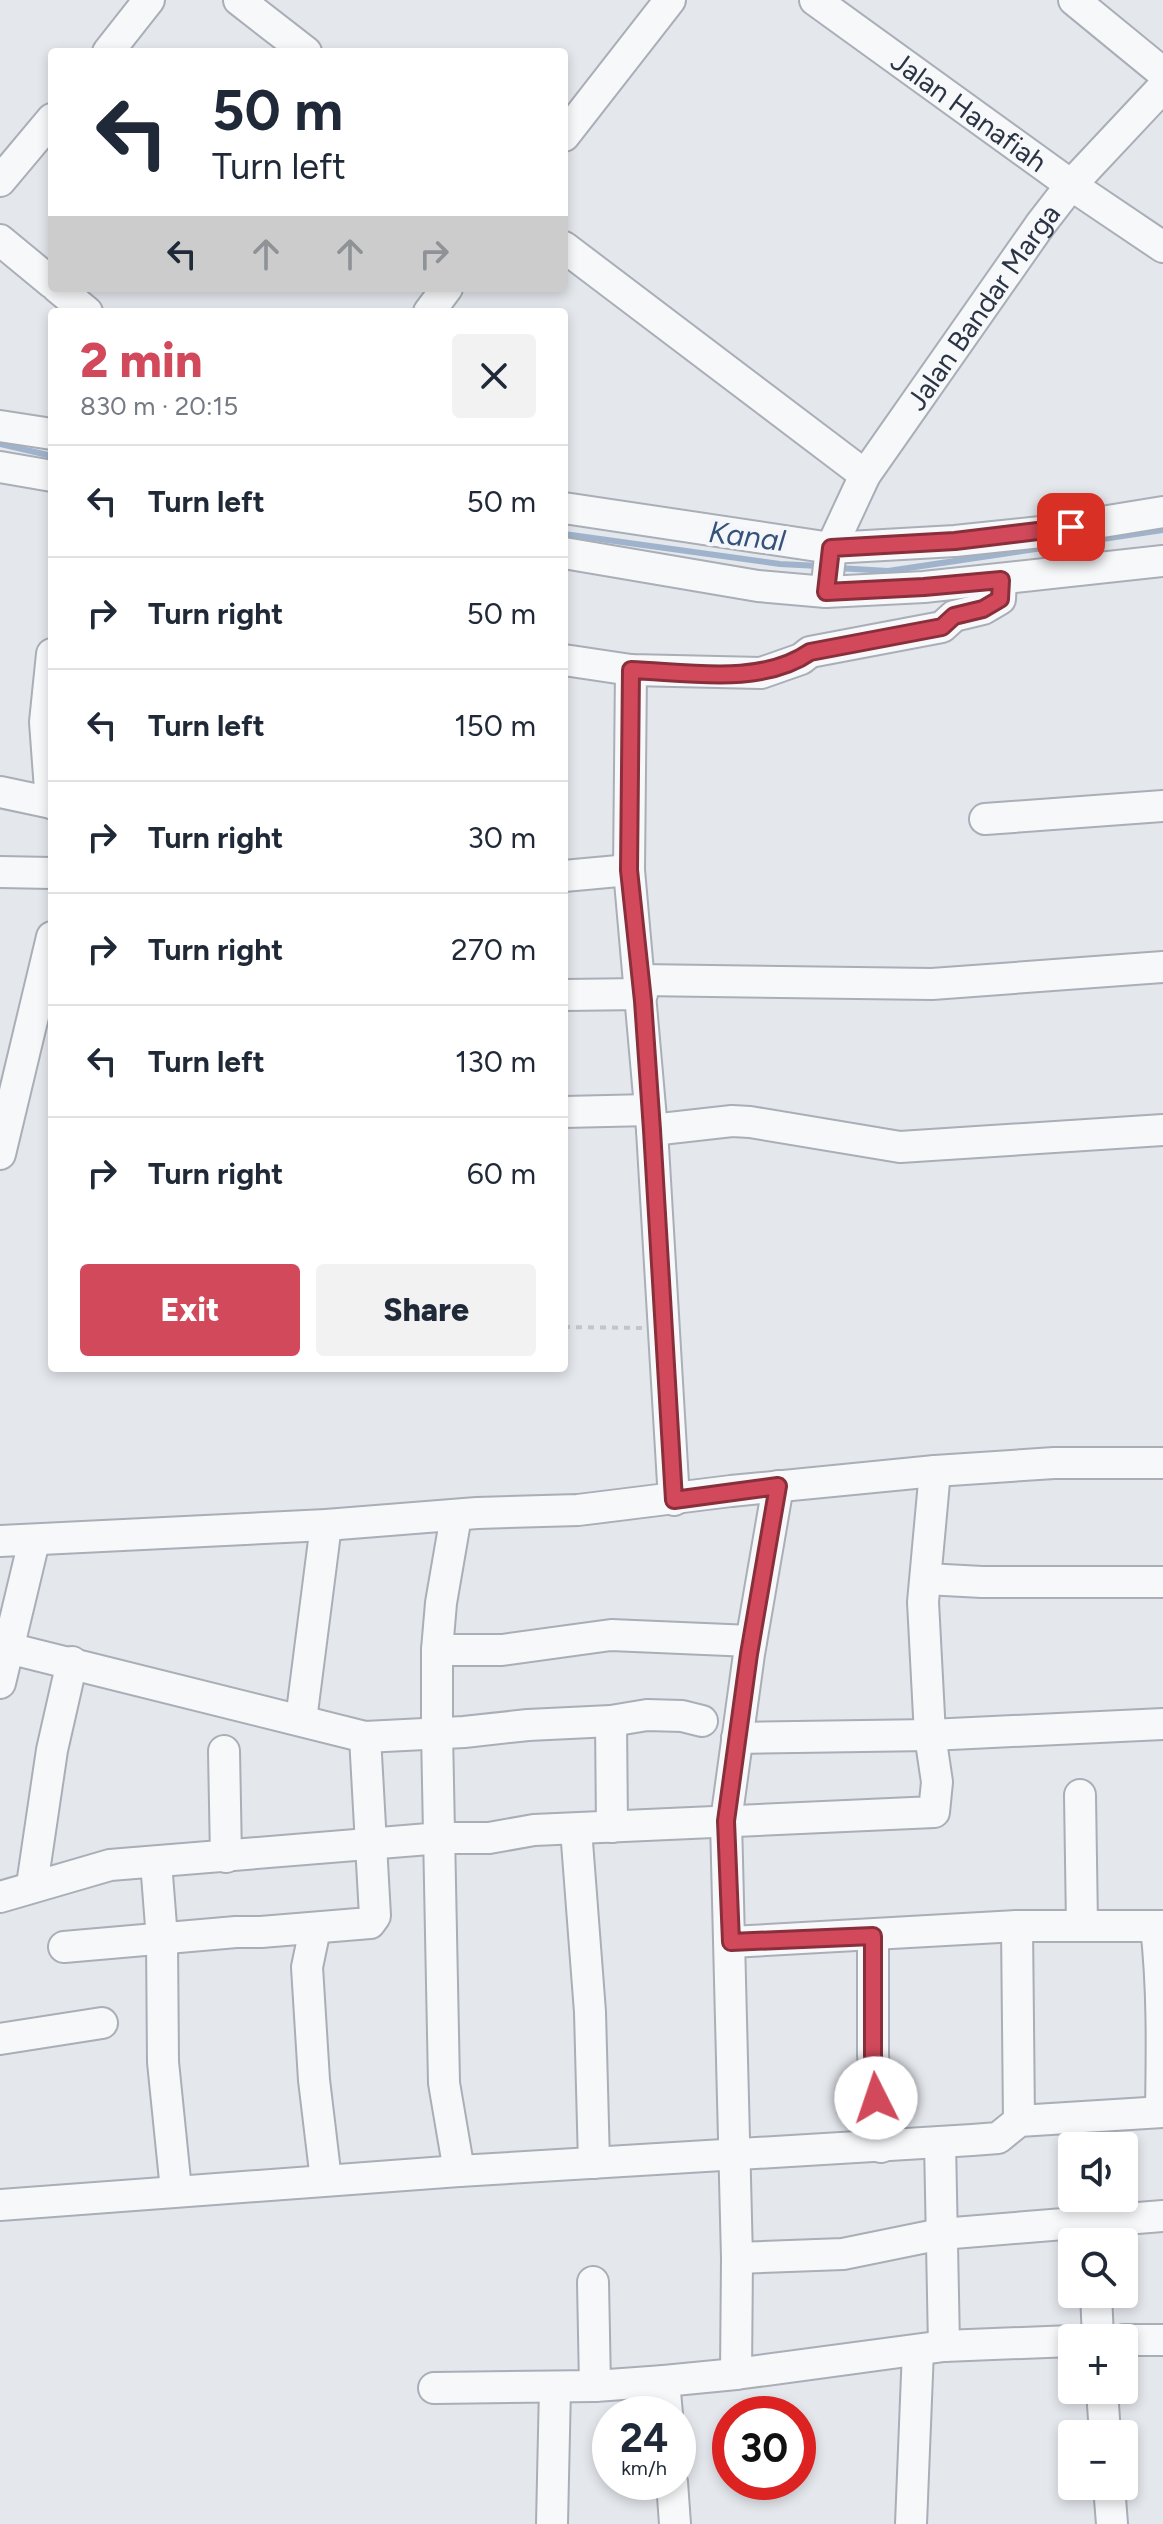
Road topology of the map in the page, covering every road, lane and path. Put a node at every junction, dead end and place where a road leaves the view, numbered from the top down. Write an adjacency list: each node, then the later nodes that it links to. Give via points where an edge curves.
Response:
1 (149, 0): 6 (street)
2 (239, 0): 7 (street)
3 (670, 0): 11 (street)
4 (815, 0): 13 (street, Jalan Hanafiah)
5 (1074, 0): 8 (street)
6 (111, 48)
7 (301, 48)
8 (1163, 73)
9 (1163, 87): 13 (street, Jalan Bandar Marga)
10 (48, 124): 12 (street)
11 (568, 131)
12 (0, 181)
13 (1071, 185): 15 (street, Jalan Hanafiah); 24 (street, Jalan Bandar Marga)
14 (0, 240): 17 (street)
15 (1163, 247)
16 (568, 250): 24 (street)
17 (48, 280)
18 (63, 292): 19 (street)
19 (82, 308)
20 (0, 426): 21 (street)
21 (48, 433)
22 (0, 467): 23 (street)
23 (48, 475)
24 (865, 475): 27 (street, Jalan Bandar Marga)
25 (568, 509): 27 (street)
26 (1163, 512): 27 (street, via 1041,532)
27 (831, 551): 31 (street, Jalan Bandar Marga)
28 (568, 554): 31 (street, via 758,586)
29 (1163, 561): 30 (street)
30 (1001, 580): 31 (street); 33 (street, via 1000,599 994,605 954,616 942,627 810,652 761,673)
31 (826, 590)
32 (568, 661): 33 (street)
33 (631, 670): 40 (street)
34 (48, 693): 35 (street)
35 (48, 757)
36 (0, 792): 37 (street)
37 (48, 802)
38 (1163, 806): 39 (street)
39 (985, 819)
40 (629, 870): 43 (street); 46 (street)
41 (0, 872): 42 (street)
42 (48, 873)
43 (568, 876)
44 (48, 954): 51 (street)
45 (1163, 967): 46 (street, via 932,984)
46 (641, 987): 47 (street); 49 (street)
47 (568, 995)
48 (568, 1112): 49 (street)
49 (651, 1120): 50 (street, via 750,1122 900,1147); 53 (street)
50 (1163, 1130)
51 (0, 1154)
52 (568, 1327): 53 (path)
53 (664, 1329): 57 (street)
54 (1163, 1463): 55 (street)
55 (935, 1471): 56 (street); 62 (street)
56 (778, 1486): 57 (street); 64 (street)
57 (674, 1500): 58 (street)
58 (456, 1516): 59 (street); 66 (street)
59 (326, 1525): 61 (street); 69 (street)
60 (0, 1541): 61 (street)
61 (34, 1541): 65 (street)
62 (926, 1579): 63 (street); 74 (street)
63 (1163, 1582)
64 (751, 1641): 66 (street, via 611,1635 502,1650); 76 (street)
65 (8, 1648): 67 (street); 68 (street)
66 (437, 1650): 73 (street)
67 (72, 1662): 69 (street); 86 (street, via 52,1750)
68 (0, 1683)
69 (301, 1720): 75 (street)
70 (611, 1721): 71 (street, via 647,1715); 73 (street); 80 (street)
71 (702, 1721)
72 (1163, 1724): 74 (street)
73 (437, 1733): 75 (street); 82 (street)
74 (930, 1735): 76 (street); 79 (street, via 937,1782 934,1812)
75 (365, 1737): 83 (street)
76 (737, 1738): 79 (street)
77 (224, 1751): 84 (street)
78 (1080, 1795): 88 (street)
79 (726, 1821): 80 (street); 94 (street)
80 (612, 1827): 81 (street)
81 (576, 1829): 82 (street); 104 (street, via 590,2012)
82 (441, 1838): 83 (street); 105 (street, via 444,2083)
83 (371, 1844): 84 (street); 91 (street, via 373,1920)
84 (226, 1857): 85 (street)
85 (156, 1862): 86 (street, via 110,1865); 93 (street)
86 (32, 1885): 87 (street)
87 (0, 1897)
88 (1082, 1925): 89 (street); 90 (street)
89 (1017, 1926): 92 (street); 99 (street)
90 (1159, 1926): 98 (street)
91 (315, 1929): 93 (street); 106 (street, via 307,1967)
92 (873, 1936): 94 (street); 102 (street, via 873,2055)
93 (162, 1939): 95 (street); 107 (street, via 163,2062)
94 (731, 1942): 103 (street)
95 (64, 1947)
96 (102, 2023): 97 (street)
97 (0, 2039)
98 (1162, 2112): 100 (street)
99 (1019, 2121): 100 (street); 101 (street, via 998,2138)
100 (1085, 2132)
101 (940, 2142): 102 (street); 111 (street)
102 (881, 2147): 103 (street)
103 (733, 2153): 104 (street); 112 (street)
104 (594, 2163): 105 (street)
105 (459, 2171): 106 (street)
106 (326, 2180): 107 (street)
107 (176, 2190): 108 (street)
108 (0, 2205)
109 (1163, 2216): 110 (street)
110 (1091, 2220): 111 (street)
111 (941, 2234): 112 (street, via 843,2254); 117 (street)
112 (737, 2258): 118 (street)
113 (593, 2282): 120 (street)
114 (1138, 2340): 115 (street)
115 (1163, 2340)
116 (1058, 2342): 117 (street)
117 (931, 2348): 118 (street); 128 (street)
118 (736, 2374): 119 (street)
119 (664, 2381): 120 (street); 123 (street)
120 (595, 2386): 121 (street)
121 (555, 2387): 122 (street); 126 (street)
122 (434, 2388)
123 (665, 2396)
124 (673, 2500): 127 (street)
125 (1110, 2500): 129 (street)
126 (552, 2524)
127 (675, 2524)
128 (911, 2524)
129 (1112, 2524)

